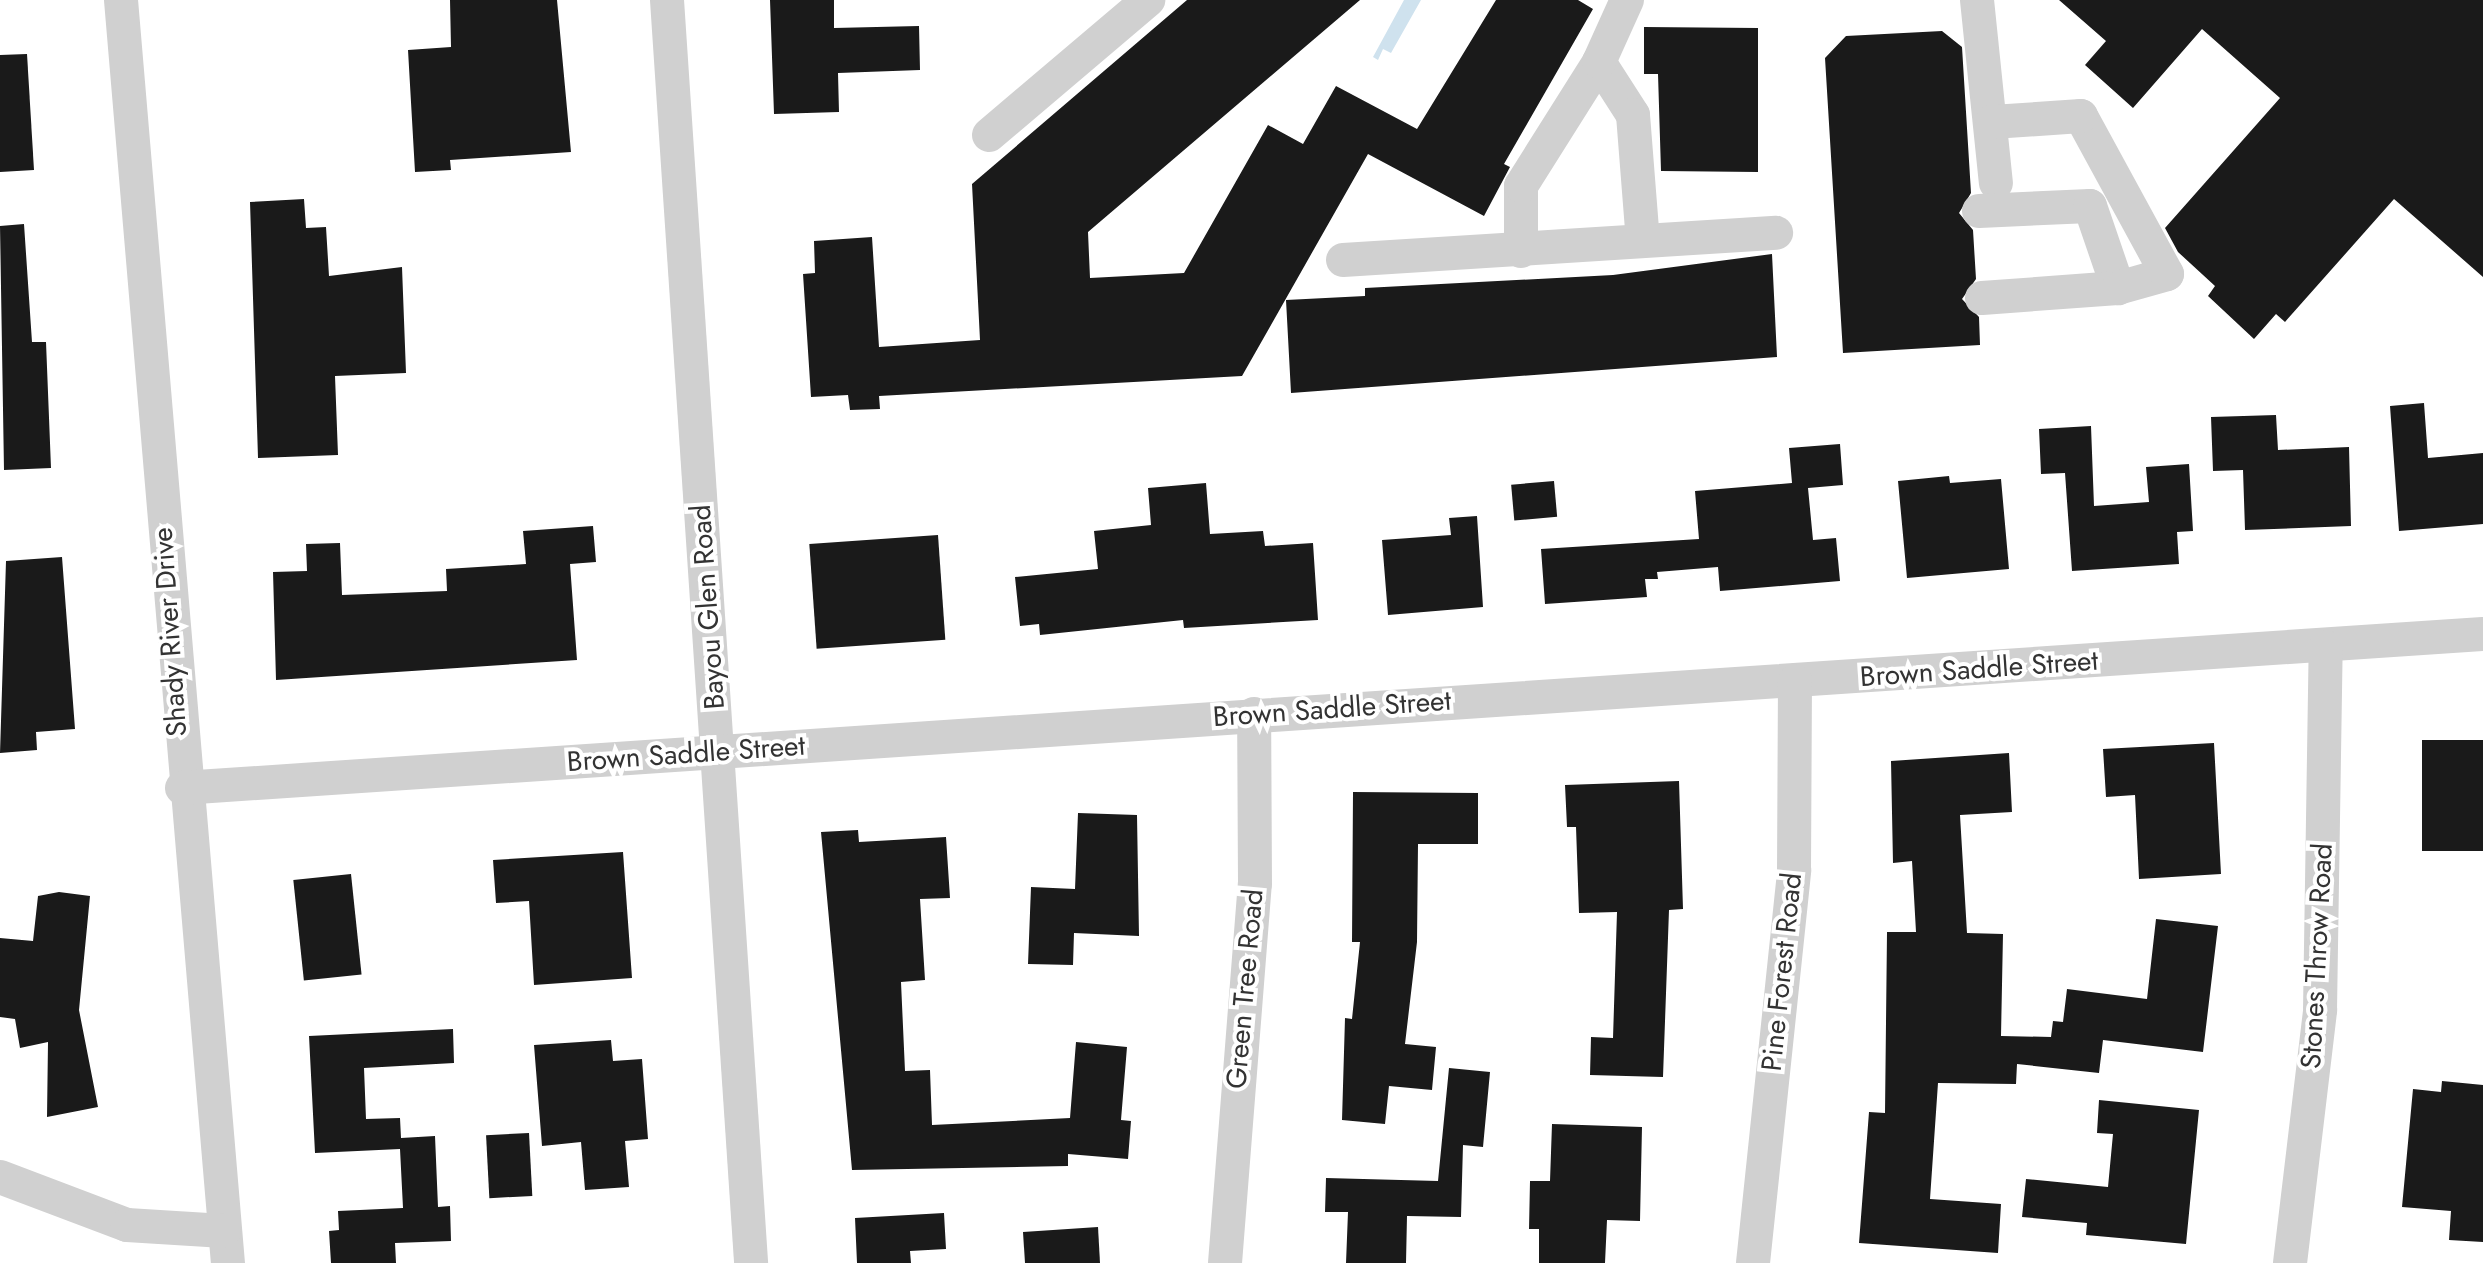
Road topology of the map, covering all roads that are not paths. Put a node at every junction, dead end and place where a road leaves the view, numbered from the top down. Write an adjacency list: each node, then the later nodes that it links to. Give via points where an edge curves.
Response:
1 (121, 0): 20 (street, Shady River Drive)
2 (667, 0): 19 (street, Bayou Glen Road)
3 (1148, 0): 8 (street)
4 (1627, 0): 6 (street)
5 (1977, 0): 7 (street)
6 (1599, 62): 10 (street, via 1633,115); 11 (street, via 1521,186)
7 (1992, 122): 13 (street, via 1988,197 2083,202 2095,213); 13 (street, via 2072,114 2087,122 2167,274)
8 (989, 135)
9 (1776, 233): 10 (street)
10 (1643, 241): 11 (street)
11 (1521, 251): 12 (street)
12 (1343, 260)
13 (2118, 288): 14 (street)
14 (1982, 298)
15 (2483, 634): 16 (street, Brown Saddle Street)
16 (2326, 647): 17 (street, Brown Saddle Street); 26 (street, Stones Throw Road, via 2320,1010)
17 (1795, 681): 18 (street, Brown Saddle Street); 25 (street, Pine Forest Road, via 1794,870)
18 (1254, 714): 19 (street, Brown Saddle Street); 24 (street, Green Tree Road, via 1255,884)
19 (718, 752): 20 (street, Brown Saddle Street); 23 (street, Bayou Glen Road)
20 (182, 788): 22 (street, Shady River Drive)
21 (0, 1177): 22 (street, via 127,1225)
22 (226, 1247)
23 (751, 1263)
24 (1225, 1263)
25 (1753, 1263)
26 (2290, 1263)

